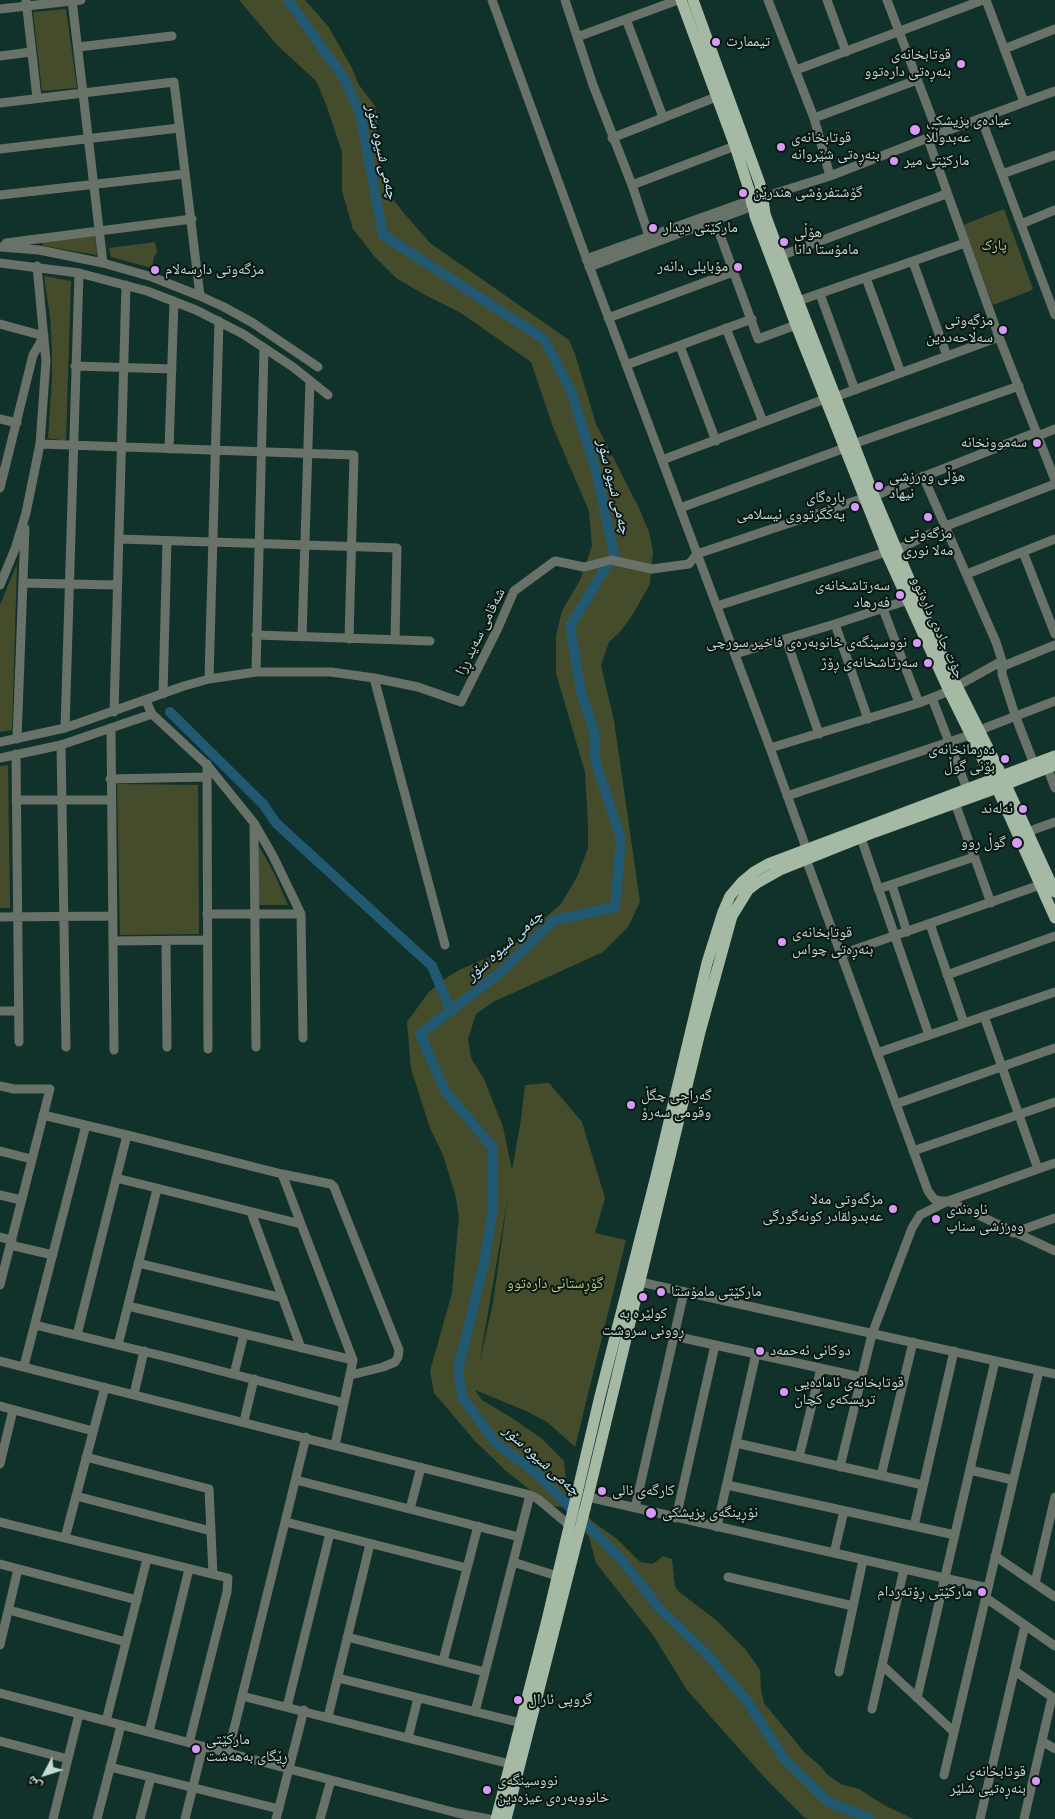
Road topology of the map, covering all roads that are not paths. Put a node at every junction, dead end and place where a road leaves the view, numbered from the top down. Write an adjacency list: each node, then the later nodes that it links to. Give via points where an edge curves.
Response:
1 (75, 0): 10 (street); 17 (street)
2 (492, 0): 61 (street)
3 (565, 0): 16 (street)
4 (679, 0): 12 (street); 26 (main road)
5 (693, 0): 48 (main road, via 760,184)
6 (768, 0): 22 (street)
7 (827, 0): 20 (street)
8 (887, 0): 14 (street)
9 (987, 1): 14 (street); 18 (street)
10 (26, 3): 11 (street); 19 (street)
11 (0, 9)
12 (626, 19): 16 (street); 30 (street)
13 (1055, 30): 18 (street)
14 (900, 32): 20 (street); 23 (street)
15 (172, 36): 17 (street)
16 (577, 38): 36 (street)
17 (78, 47): 25 (street)
18 (1004, 48): 28 (street)
19 (31, 52): 21 (street); 27 (street)
20 (846, 52): 22 (street)
21 (0, 56)
22 (796, 70): 31 (street)
23 (917, 80): 31 (street); 34 (street)
24 (1055, 91): 28 (street)
25 (83, 93): 27 (street); 33 (street, via 174,82); 35 (street)
26 (716, 96): 30 (street); 38 (main road)
27 (37, 98): 29 (street)
28 (1024, 102): 32 (street)
29 (0, 103)
30 (663, 117): 36 (street)
31 (814, 118): 43 (street)
32 (980, 118): 34 (street); 42 (street)
33 (179, 128): 35 (street); 41 (street)
34 (938, 134): 37 (street)
35 (88, 138): 39 (street); 44 (street)
36 (612, 138): 45 (street)
37 (928, 139): 43 (street); 46 (street)
38 (735, 146): 45 (street); 48 (main road)
39 (0, 149)
40 (1055, 155): 42 (street)
41 (185, 174): 44 (street); 50 (street)
42 (1002, 174): 52 (street)
43 (830, 176): 48 (street)
44 (94, 184): 47 (street); 53 (street)
45 (632, 185): 54 (street)
46 (946, 194): 55 (street); 57 (street)
47 (0, 195)
48 (757, 201): 51 (street); 54 (street); 57 (main road, جۆت جادەی دارەتوو); 78 (main road, جۆت جادەی دارەتوو, via 755,216)
49 (1055, 210): 52 (street)
50 (192, 219): 53 (street); 70 (street)
51 (715, 221): 61 (street); 64 (street)
52 (1021, 224): 73 (street)
53 (99, 230): 56 (street); 60 (street)
54 (649, 236): 61 (street)
55 (965, 243): 58 (street); 80 (street)
56 (0, 245): 60 (street)
57 (780, 256): 72 (main road, جۆت جادەی دارەتوو)
58 (913, 262): 66 (street); 84 (street)
59 (0, 263): 62 (street)
60 (102, 263): 65 (street)
61 (587, 263): 74 (street)
62 (37, 266): 63 (street); 103 (street, via 46,361)
63 (79, 272): 67 (street); 86 (street)
64 (734, 272): 74 (street); 75 (street)
65 (152, 277): 68 (street); 70 (street)
66 (866, 278): 69 (street); 91 (street)
67 (126, 285): 68 (street); 87 (street)
68 (147, 291): 71 (street)
69 (820, 294): 72 (street); 94 (street)
70 (200, 296): 83 (street, via 253,323)
71 (174, 301): 76 (street); 90 (street)
72 (798, 301): 96 (main road, جۆت جادەی دارەتوو)
73 (1055, 316)
74 (608, 318): 85 (street)
75 (752, 319): 78 (street, via 758,339); 79 (street)
76 (220, 322): 82 (street); 108 (street)
77 (0, 324): 99 (street, via 44,336 33,355)
78 (796, 325): 96 (main road, جۆت جادەی دارەتوو)
79 (726, 328): 81 (street); 98 (street)
80 (999, 337): 84 (street); 93 (street)
81 (680, 346): 85 (street); 102 (street)
82 (264, 348): 88 (street); 109 (street)
83 (299, 355): 88 (street); 89 (street)
84 (947, 356): 91 (street)
85 (626, 364): 111 (street)
86 (75, 366): 87 (street); 104 (street)
87 (124, 367): 90 (street); 106 (street)
88 (293, 367): 92 (street)
89 (318, 367)
90 (172, 369): 107 (street)
91 (901, 373): 94 (street)
92 (310, 381): 95 (street); 110 (street)
93 (1019, 386): 101 (street); 105 (street)
94 (855, 390): 96 (street)
95 (328, 395)
96 (830, 398): 98 (street); 105 (main road, جۆت جادەی دارەتوو)
97 (0, 419): 99 (street)
98 (763, 422): 102 (street)
99 (17, 423): 115 (street)
100 (1055, 429): 101 (street, شەقامی سەید ڕزا)
101 (1038, 434): 112 (street, شەقامی سەید ڕزا); 113 (street)
102 (716, 441): 111 (street)
103 (40, 444): 104 (street); 118 (street)
104 (74, 446): 106 (street); 132 (street)
105 (849, 446): 116 (main road, جۆت جادەی دارەتوو); 117 (street)
106 (121, 447): 107 (street); 120 (street)
107 (169, 448): 108 (street)
108 (215, 450): 109 (street); 123 (street)
109 (261, 452): 110 (street); 124 (street)
110 (308, 453): 125 (street); 126 (street, via 354,455)
111 (662, 460): 117 (street)
112 (924, 476): 116 (street, شەقامی سەید ڕزا); 119 (street)
113 (1055, 480)
114 (1055, 484): 119 (street)
115 (0, 488)
116 (869, 497): 127 (main road, جۆت جادەی دارەتوو); 129 (street, شەقامی سەید ڕزا)
117 (680, 508): 129 (street)
118 (26, 513): 131 (street); 133 (street)
119 (946, 526): 127 (street); 130 (street)
120 (119, 539): 122 (street); 134 (street)
121 (1055, 540): 128 (street)
122 (167, 541): 123 (street); 153 (street)
123 (213, 542): 124 (street); 151 (street)
124 (259, 544): 125 (street); 140 (street)
125 (305, 545): 126 (street); 141 (street)
126 (351, 547): 143 (street); 144 (street, via 398,548)
127 (892, 551): 135 (main road, جۆت جادەی دارەتوو); 136 (street); 152 (main road, جۆت جادەی دارەتوو, via 926,619)
128 (1023, 552): 130 (street); 139 (street)
129 (697, 554): 136 (street); 150 (street, شەقامی سەید ڕزا, via 689,564 652,569 611,560 584,567 555,561 514,591 461,702 418,687)
130 (967, 574): 148 (street, via 996,642)
131 (23, 583): 132 (street); 166 (street)
132 (69, 584): 134 (street); 162 (street)
133 (0, 585)
134 (117, 586): 158 (street)
135 (908, 600): 137 (street); 152 (main road, جۆت جادەی دارەتوو)
136 (717, 606): 147 (street)
137 (883, 609): 138 (street); 157 (street)
138 (835, 624): 142 (street); 161 (street)
139 (1055, 634)
140 (256, 635): 141 (street); 149 (street)
141 (302, 637): 143 (street)
142 (786, 638): 147 (street); 165 (street)
143 (349, 639): 144 (street)
144 (395, 640): 145 (street)
145 (430, 641)
146 (1055, 645): 148 (street)
147 (734, 654): 170 (street)
148 (1001, 664): 152 (street); 160 (street)
149 (256, 672): 150 (street, via 331,672); 151 (street)
150 (374, 678): 213 (street)
151 (209, 679): 153 (street)
152 (953, 688): 154 (street); 164 (main road, جۆت جادەی دارەتوو)
153 (163, 694): 156 (street)
154 (932, 698): 157 (street); 167 (street)
155 (1055, 700): 160 (street)
156 (146, 701): 158 (street); 159 (street)
157 (919, 703): 161 (street)
158 (114, 712): 162 (street)
159 (152, 714): 163 (street); 174 (street)
160 (1015, 715): 164 (street); 175 (street)
161 (868, 719): 165 (street)
162 (65, 728): 166 (street)
163 (111, 729): 169 (street); 178 (street)
164 (975, 733): 167 (street); 179 (main road, جۆت جادەی دارەتوو)
165 (820, 734): 170 (street)
166 (17, 739): 168 (street)
167 (949, 741): 181 (street); 182 (street)
168 (0, 742)
169 (61, 744): 171 (street); 184 (street)
170 (770, 748): 182 (street)
171 (16, 754): 173 (street); 183 (street)
172 (1055, 756): 175 (main road)
173 (0, 758)
174 (207, 764): 177 (street); 188 (street)
175 (1034, 764): 179 (main road)
176 (1051, 766): 179 (main road); 180 (street)
177 (207, 777): 178 (street); 199 (street)
178 (110, 779): 185 (street)
179 (999, 782): 181 (main road); 186 (main road); 189 (main road, جۆت جادەی دارەتوو); 193 (main road, جۆت جادەی دارەتوو)
180 (1055, 788)
181 (967, 789): 191 (main road)
182 (787, 796): 191 (street)
183 (16, 800): 184 (street); 204 (street)
184 (62, 800): 185 (street); 201 (street)
185 (110, 800): 202 (street)
186 (955, 803): 190 (main road); 192 (street)
187 (1055, 822): 189 (street)
188 (254, 823): 198 (street); 200 (street)
189 (1027, 832): 193 (main road, جۆت جادەی دارەتوو)
190 (861, 838): 191 (main road); 195 (street)
191 (806, 854): 214 (street); 243 (main road, via 748,890 732,916)
192 (974, 857): 194 (street); 197 (street)
193 (1048, 881): 196 (main road, جۆت جادەی دارەتوو); 197 (street); 205 (main road, جۆت جادەی دارەتوو)
194 (892, 885): 195 (street); 207 (street)
195 (878, 889): 208 (street)
196 (1055, 892)
197 (991, 903): 206 (street)
198 (254, 913): 199 (street); 200 (street); 226 (street)
199 (207, 914): 210 (street)
200 (301, 914): 222 (street)
201 (65, 916): 202 (street); 204 (street); 224 (street)
202 (112, 916): 211 (street)
203 (0, 917): 204 (street)
204 (19, 917): 218 (street)
205 (1055, 918)
206 (930, 924): 207 (street); 215 (street)
207 (907, 932): 208 (street)
208 (895, 936): 214 (street); 221 (street)
209 (1055, 936): 215 (street)
210 (207, 940): 212 (street); 228 (street)
211 (113, 941): 212 (street); 229 (street)
212 (166, 941): 225 (street)
213 (445, 945)
214 (842, 954): 230 (street)
215 (947, 975): 220 (street)
216 (1055, 992): 219 (street)
217 (0, 1011): 218 (street)
218 (19, 1011): 223 (street)
219 (984, 1016): 220 (street); 231 (street)
220 (964, 1023): 221 (street)
221 (929, 1035): 230 (street)
222 (303, 1038)
223 (19, 1042)
224 (66, 1047)
225 (167, 1047)
226 (256, 1047)
227 (1055, 1048): 231 (street)
228 (208, 1049)
229 (114, 1050)
230 (878, 1054): 234 (street)
231 (1002, 1067): 234 (street); 236 (street)
232 (0, 1086): 235 (street, via 50,1089)
233 (1055, 1102): 236 (street)
234 (896, 1104): 240 (street)
235 (43, 1115): 237 (street); 241 (street)
236 (1020, 1115): 240 (street); 244 (street)
237 (86, 1125): 238 (street); 258 (street)
238 (128, 1134): 245 (street); 246 (street)
239 (0, 1151): 241 (street)
240 (914, 1151): 250 (street, via 931,1196 941,1202)
241 (31, 1160): 249 (street)
242 (1055, 1163): 244 (street)
243 (663, 1165): 261 (main road); 319 (main road)
244 (1038, 1169): 250 (street)
245 (282, 1174): 253 (street); 285 (street, via 334,1187 399,1350 395,1362)
246 (116, 1178): 247 (street); 268 (street)
247 (157, 1189): 251 (street); 259 (street)
248 (0, 1195): 249 (street)
249 (21, 1200): 256 (street)
250 (948, 1201): 254 (street); 267 (street, via 920,1215 912,1228)
251 (251, 1212): 253 (street); 263 (street)
252 (1055, 1218): 254 (street)
253 (301, 1224): 277 (street)
254 (1013, 1233): 257 (street)
255 (0, 1237): 256 (street)
256 (11, 1243): 258 (street); 260 (street)
257 (1055, 1251)
258 (53, 1255): 265 (street)
259 (138, 1263): 263 (street); 264 (street)
260 (1, 1282)
261 (640, 1282): 262 (street); 312 (main road)
262 (684, 1292): 267 (street); 269 (street)
263 (283, 1298): 273 (street)
264 (128, 1306): 266 (street); 271 (street)
265 (35, 1325): 268 (street); 280 (street)
266 (244, 1334): 273 (street); 283 (street)
267 (872, 1334): 270 (street); 286 (street)
268 (76, 1335): 271 (street)
269 (674, 1336): 272 (street); 313 (street)
270 (913, 1342): 275 (street); 304 (street)
271 (118, 1345): 274 (street)
272 (714, 1345): 276 (street); 316 (street)
273 (301, 1348): 277 (street)
274 (144, 1351): 283 (street); 289 (street)
275 (954, 1351): 279 (street); 308 (street)
276 (756, 1354): 281 (street); 296 (street)
277 (353, 1360): 285 (street)
278 (0, 1361): 280 (street)
279 (995, 1361): 282 (street); 303 (street)
280 (24, 1366): 288 (street)
281 (821, 1368): 286 (street); 299 (street)
282 (1039, 1371): 284 (street); 306 (street)
283 (234, 1374): 287 (street)
284 (1055, 1374)
285 (350, 1375): 290 (street)
286 (861, 1377): 301 (street)
287 (254, 1380): 290 (street); 293 (street)
288 (105, 1387): 289 (street); 294 (street)
289 (134, 1394): 293 (street)
290 (344, 1402): 297 (street)
291 (0, 1406): 292 (street)
292 (13, 1410): 294 (street); 300 (street)
293 (244, 1421): 295 (street)
294 (93, 1431): 298 (street)
295 (306, 1437): 297 (street); 305 (street)
296 (736, 1443): 299 (street); 307 (street)
297 (335, 1445): 302 (street)
298 (86, 1457): 310 (street); 323 (street, via 210,1489)
299 (799, 1457): 301 (street)
300 (0, 1464)
301 (840, 1466): 304 (street)
302 (421, 1467): 309 (street); 314 (street)
303 (970, 1470): 306 (street); 325 (street)
304 (881, 1476): 308 (street)
305 (296, 1480): 314 (street); 318 (street)
306 (1013, 1480): 330 (street)
307 (727, 1485): 315 (street); 322 (street)
308 (923, 1485): 321 (street)
309 (530, 1494): 319 (street); 326 (street)
310 (76, 1496): 323 (street); 327 (street)
311 (1055, 1497): 343 (street)
312 (586, 1503): 313 (street); 401 (main road)
313 (635, 1508): 316 (street)
314 (410, 1510): 320 (street)
315 (844, 1511): 321 (street); 329 (street)
316 (676, 1518): 322 (street)
317 (0, 1522): 327 (street)
318 (286, 1522): 324 (street); 362 (street)
319 (569, 1523): 340 (main road)
320 (478, 1526): 326 (street); 335 (street)
321 (914, 1526): 325 (street)
322 (717, 1527): 329 (street)
323 (211, 1531): 339 (street)
324 (330, 1533): 328 (street); 366 (street)
325 (955, 1535): 342 (street)
326 (519, 1537): 333 (street)
327 (65, 1538): 331 (street)
328 (370, 1544): 335 (street); 351 (street)
329 (834, 1553): 332 (street)
330 (996, 1556): 343 (street); 344 (street)
331 (147, 1559): 337 (street); 347 (street)
332 (863, 1560): 338 (street); 348 (street)
333 (513, 1562): 340 (street); 358 (street)
334 (0, 1564): 336 (street)
335 (467, 1568): 355 (street)
336 (18, 1569): 347 (street); 349 (street)
337 (189, 1569): 339 (street); 375 (street)
338 (904, 1569): 342 (street); 356 (street)
339 (213, 1574): 380 (street, via 228,1578 227,1592)
340 (557, 1576): 373 (main road)
341 (728, 1577): 348 (street)
342 (945, 1578): 344 (street); 364 (street)
343 (1035, 1583): 345 (street)
344 (988, 1588): 346 (street)
345 (1055, 1597)
346 (986, 1598): 350 (street); 376 (street)
347 (137, 1600): 352 (street)
348 (853, 1606): 359 (street)
349 (9, 1610): 352 (street); 353 (street)
350 (1025, 1625): 354 (street); 357 (street)
351 (347, 1637): 355 (street); 360 (street)
352 (126, 1642): 372 (street)
353 (0, 1645)
354 (1055, 1646)
355 (444, 1661): 358 (street)
356 (882, 1665): 364 (street); 367 (street)
357 (1014, 1671): 365 (street); 402 (street)
358 (485, 1672): 369 (street)
359 (839, 1672)
360 (338, 1678): 363 (street); 371 (street)
361 (0, 1693): 370 (street)
362 (242, 1696): 366 (street); 383 (street)
363 (418, 1698): 369 (street); 377 (street)
364 (918, 1698): 376 (street)
365 (1054, 1698): 378 (street)
366 (288, 1707): 368 (street)
367 (872, 1709)
368 (304, 1710): 371 (street); 387 (street)
369 (475, 1712): 373 (street)
370 (79, 1714): 372 (street); 384 (street)
371 (328, 1717): 377 (street)
372 (106, 1721): 374 (street)
373 (521, 1723): 385 (main road)
374 (121, 1725): 375 (street); 386 (street)
375 (149, 1732): 380 (street)
376 (954, 1732): 388 (street)
377 (408, 1738): 385 (street)
378 (1042, 1740): 382 (street); 403 (street)
379 (0, 1741): 384 (street)
380 (189, 1743): 381 (street)
381 (203, 1746): 383 (street); 391 (street)
382 (1055, 1750)
383 (228, 1753): 387 (street)
384 (68, 1758): 393 (street)
385 (510, 1764): 400 (main road)
386 (110, 1767): 389 (street); 394 (street)
387 (289, 1769): 390 (street); 392 (street)
388 (944, 1775)
389 (151, 1778): 391 (street); 395 (street)
390 (331, 1780): 398 (street); 399 (street)
391 (193, 1788): 392 (street); 396 (street)
392 (278, 1809): 397 (street)
393 (53, 1819)
394 (97, 1819)
395 (140, 1819)
396 (185, 1819)
397 (276, 1819)
398 (320, 1819)
399 (489, 1819)
400 (496, 1819)
401 (506, 1819)
402 (980, 1819)
403 (1024, 1819)

